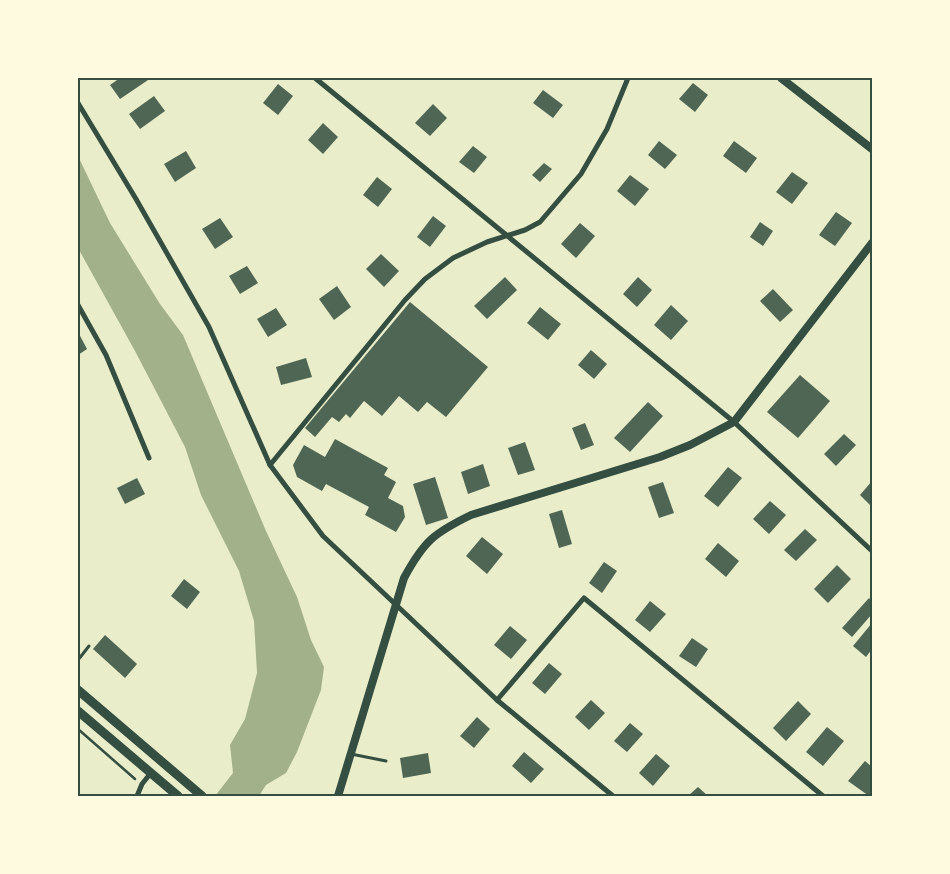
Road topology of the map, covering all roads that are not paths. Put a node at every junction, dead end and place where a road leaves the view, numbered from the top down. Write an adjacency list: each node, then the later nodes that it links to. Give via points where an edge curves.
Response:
1 (315, 78): 6 (street)
2 (628, 78): 6 (street, via 607,129 581,174 540,222)
3 (781, 78): 5 (street)
4 (78, 103): 11 (street, via 209,327)
5 (872, 149)
6 (508, 235): 9 (street); 11 (street, via 453,258 425,278)
7 (872, 243): 9 (street)
8 (78, 305): 10 (street, via 106,354)
9 (734, 422): 12 (street); 13 (street, via 698,442 660,457 471,515 446,527 417,555 404,578)
10 (149, 458)
11 (270, 465): 13 (street, via 323,536)
12 (872, 551)
13 (395, 605): 17 (street); 19 (street)
14 (89, 646): 15 (lane)
15 (78, 660)
16 (78, 690): 24 (main road)
17 (497, 700): 26 (street); 27 (street, via 584,598)
18 (78, 711): 21 (main road)
19 (351, 754): 20 (lane); 25 (street)
20 (386, 761)
21 (150, 774): 22 (street); 23 (main road)
22 (137, 796)
23 (178, 796)
24 (202, 796)
25 (338, 796)
26 (613, 796)
27 (823, 796)

